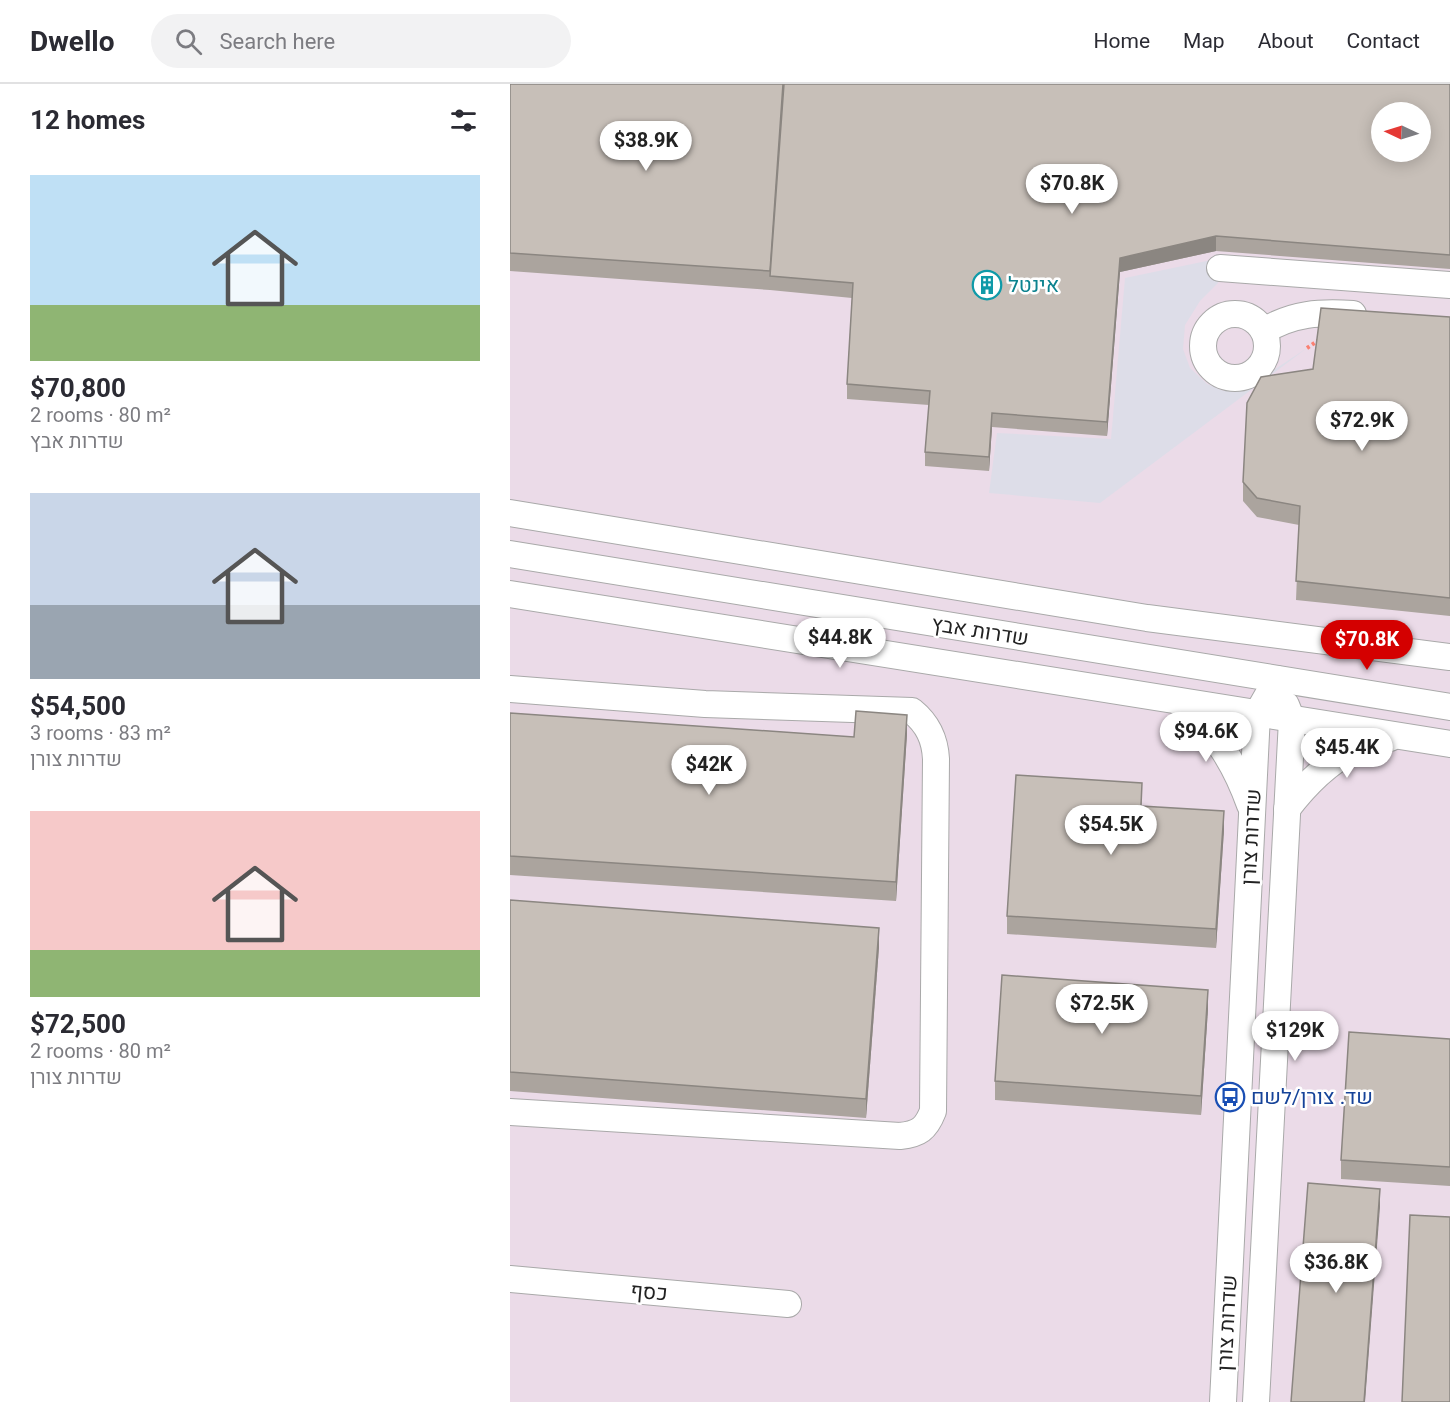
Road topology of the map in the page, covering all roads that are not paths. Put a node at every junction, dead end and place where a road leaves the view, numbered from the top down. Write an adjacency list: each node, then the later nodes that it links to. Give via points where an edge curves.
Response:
1 (1220, 268): 2 (street)
2 (1450, 285)
3 (1382, 316): 4 (street, via 1311,314 1282,320)
4 (1264, 331)
5 (510, 513): 8 (street, via 1147,618)
6 (510, 554): 9 (street, שדרות אבץ)
7 (510, 594): 11 (street, שדרות אבץ)
8 (1450, 657)
9 (1277, 679): 12 (street, שדרות אבץ); 13 (street, שדרות צורן); 14 (street, שדרות צורן)
10 (510, 689): 19 (street, via 705,704 912,711 931,733 936,759 933,1111 927,1126 915,1134 900,1136)
11 (1178, 701): 13 (street, שדרות אבץ); 18 (street, via 1221,744)
12 (1450, 707)
13 (1257, 714): 14 (street, שדרות אבץ); 18 (street, שדרות צורן)
14 (1292, 720): 15 (street, שדרות אבץ); 17 (street, שדרות צורן)
15 (1402, 736): 16 (street, שדרות אבץ); 17 (street, via 1381,739 1342,756 1303,788)
16 (1450, 744)
17 (1287, 809): 23 (street, שדרות צורן)
18 (1252, 811): 22 (street, שדרות צורן)
19 (510, 1112)
20 (510, 1279): 21 (street, כסף)
21 (788, 1304)
22 (1223, 1402)
23 (1256, 1402)

